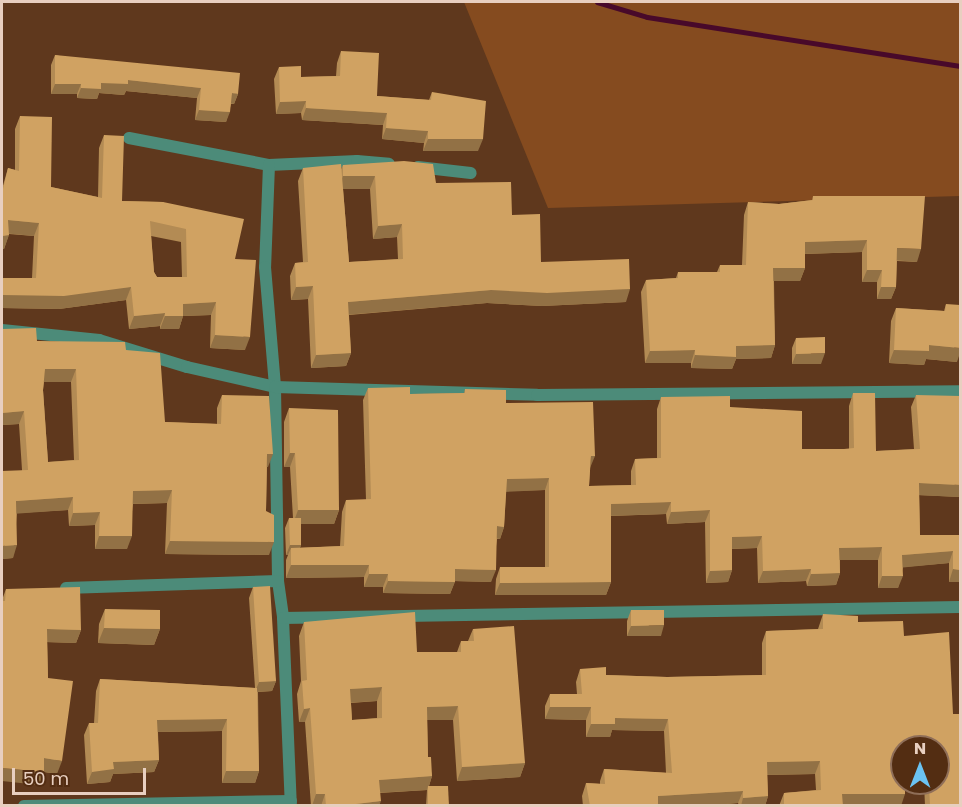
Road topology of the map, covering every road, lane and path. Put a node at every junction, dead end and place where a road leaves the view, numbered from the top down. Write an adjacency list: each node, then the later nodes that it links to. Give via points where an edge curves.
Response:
1 (129, 138): 2 (street)
2 (269, 165): 3 (street, via 357,161); 5 (street, via 265,267)
3 (471, 173)
4 (2, 330): 5 (street, via 99,340 187,367)
5 (275, 387): 6 (street, via 537,395); 7 (street)
6 (960, 391)
7 (278, 581): 8 (street); 10 (street)
8 (56, 589)
9 (960, 607): 10 (street)
10 (283, 618): 11 (street)
11 (291, 803): 12 (street)
12 (24, 806)

